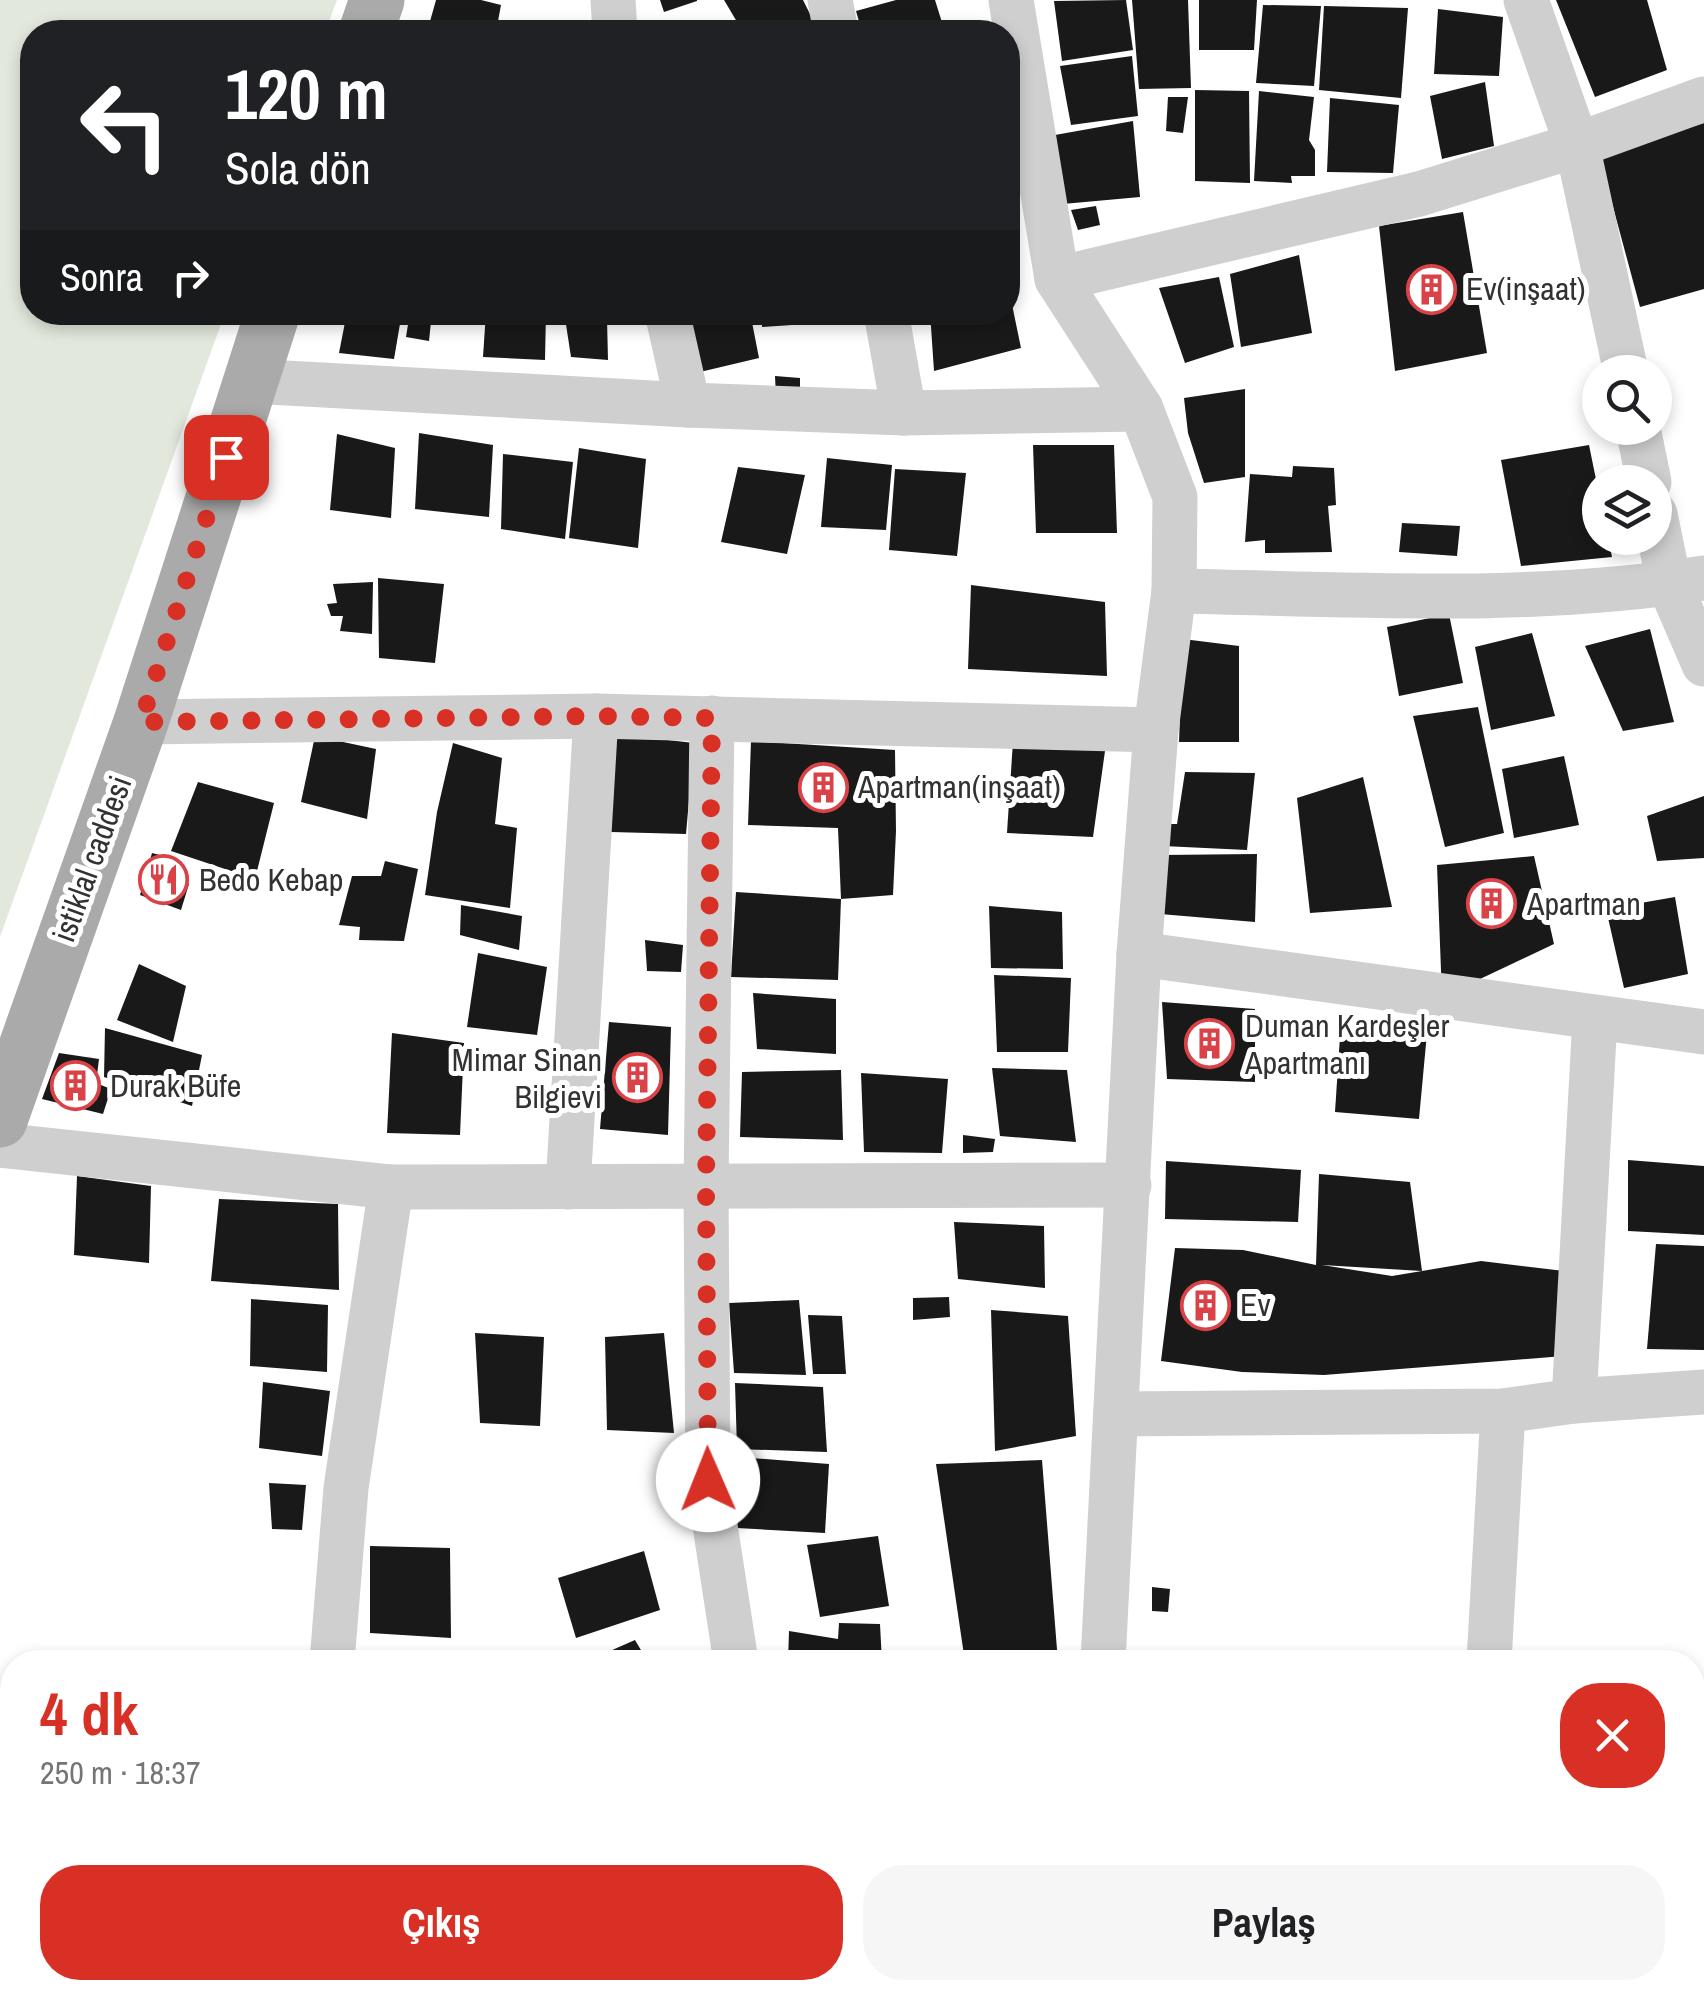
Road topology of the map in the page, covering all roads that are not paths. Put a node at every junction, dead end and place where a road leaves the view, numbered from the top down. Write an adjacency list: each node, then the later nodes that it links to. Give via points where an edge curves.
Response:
1 (1526, 0): 4 (street)
2 (1020, 53): 5 (street)
3 (1704, 99): 4 (street)
4 (1577, 144): 5 (street, via 1419,194); 9 (street)
5 (1058, 279): 12 (street)
6 (269, 325): 10 (main road, istiklal caddesi)
7 (670, 325): 11 (street)
8 (888, 325): 13 (street)
9 (1622, 355)
10 (250, 381): 11 (street); 20 (main road, istiklal caddesi)
11 (688, 406): 13 (street)
12 (1142, 409): 13 (street); 16 (street, via 1175,496)
13 (904, 413)
14 (1672, 550): 15 (street)
15 (1686, 580): 16 (street, via 1498,596); 17 (street)
16 (1174, 591): 21 (street)
17 (1704, 664)
18 (596, 716): 19 (street); 20 (street); 30 (street)
19 (712, 718): 21 (street); 28 (street)
20 (141, 722): 25 (main road, istiklal caddesi)
21 (1156, 730): 22 (street)
22 (1138, 954): 23 (street); 27 (street)
23 (1594, 1018): 24 (street); 32 (street)
24 (1704, 1032)
25 (0, 1120)
26 (0, 1145): 29 (street)
27 (1128, 1185): 28 (street); 34 (street)
28 (706, 1186): 30 (street); 36 (street, via 708,1480)
29 (390, 1187): 30 (street); 35 (street, via 346,1488)
30 (568, 1187)
31 (1704, 1392): 32 (street)
32 (1574, 1401): 33 (street)
33 (1503, 1411): 34 (street); 38 (street)
34 (1116, 1414): 37 (street)
35 (333, 1650)
36 (734, 1650)
37 (1104, 1650)
38 (1490, 1650)

